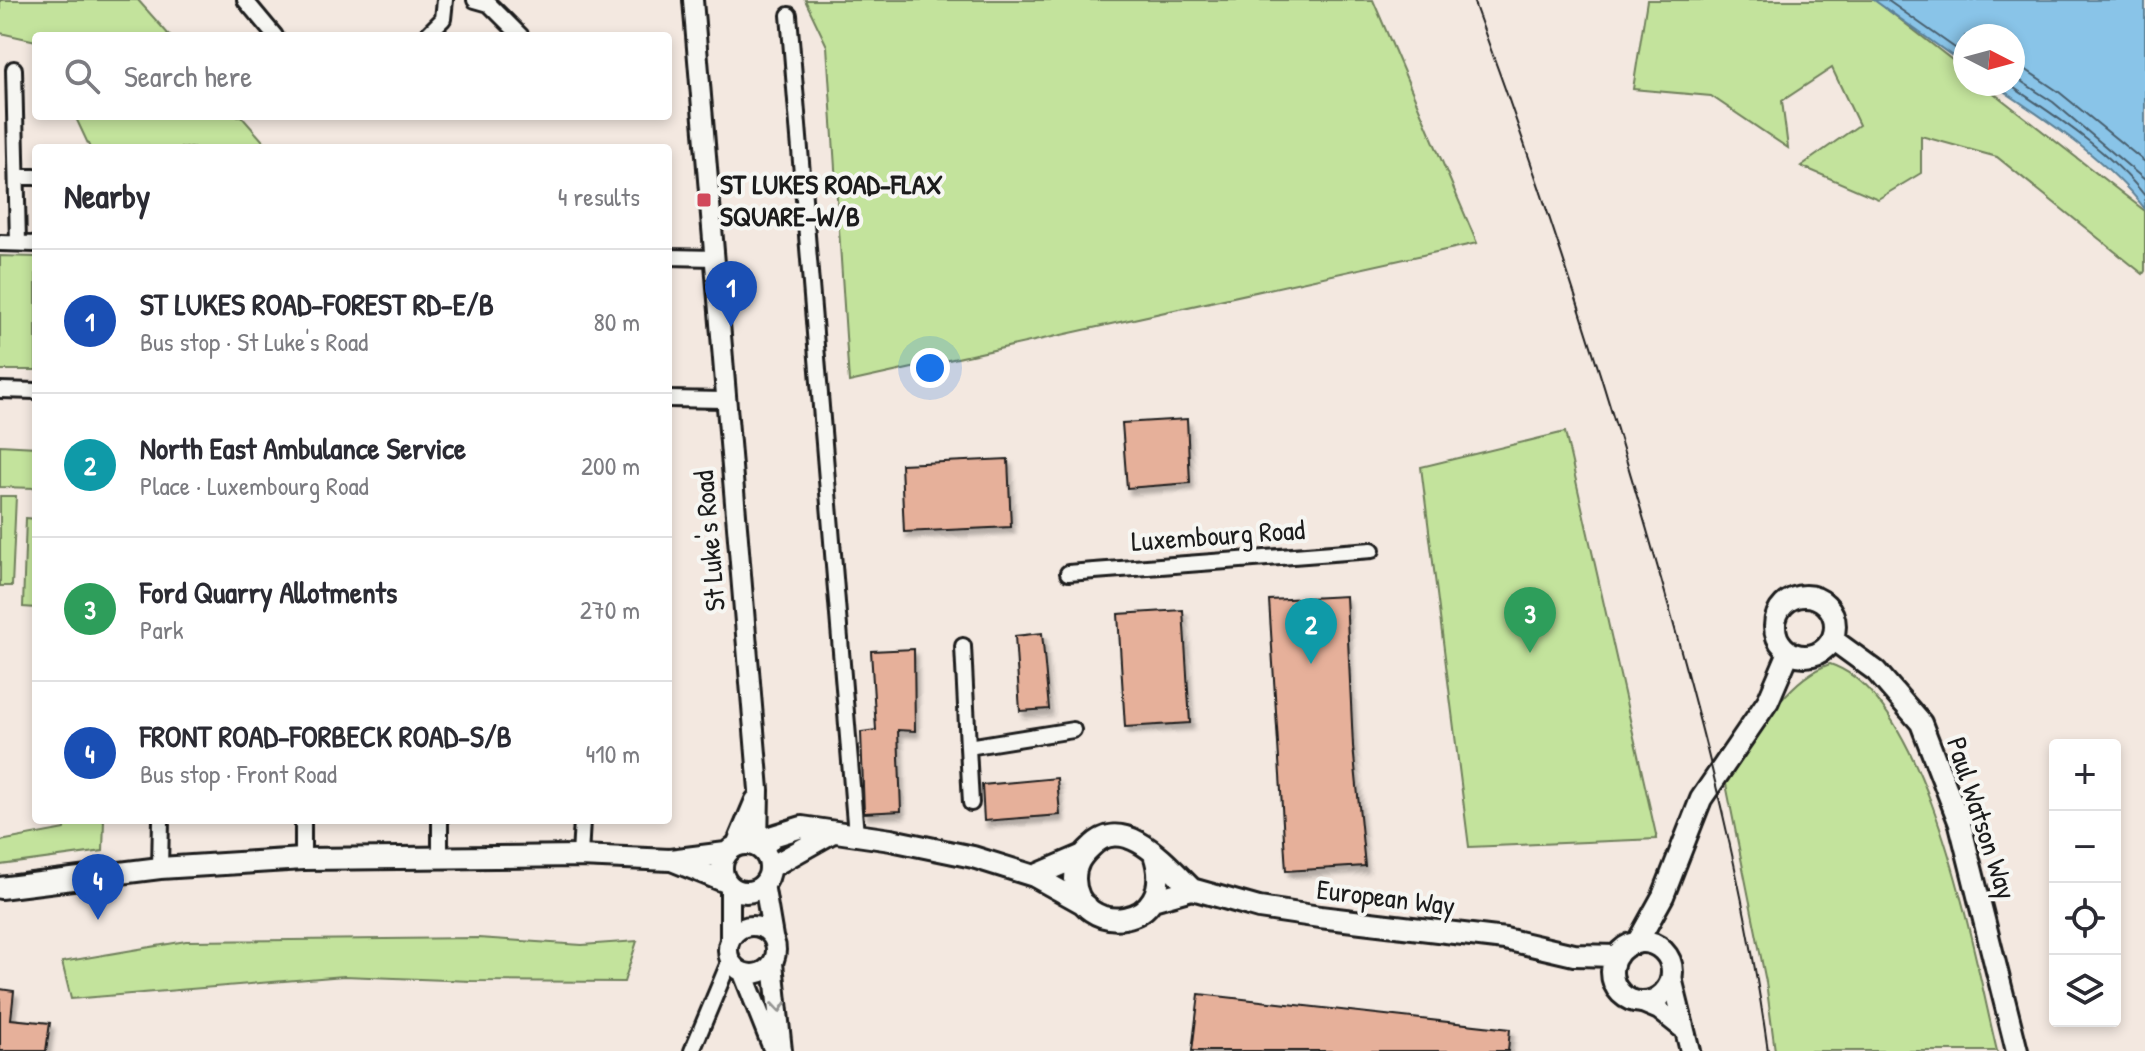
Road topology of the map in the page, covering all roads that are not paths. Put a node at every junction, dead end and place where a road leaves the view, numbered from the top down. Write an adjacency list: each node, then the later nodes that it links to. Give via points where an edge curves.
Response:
1 (245, 0): 6 (street)
2 (445, 0): 7 (street, via 443,19)
3 (475, 0): 8 (street, via 489,4)
4 (693, 0): 16 (street, St Luke's Road)
5 (789, 15): 34 (street)
6 (272, 32)
7 (430, 32)
8 (517, 32)
9 (14, 69): 10 (street)
10 (17, 177): 11 (street); 13 (street)
11 (32, 177)
12 (0, 243): 13 (street)
13 (18, 243): 14 (street)
14 (32, 244)
15 (672, 257): 16 (street)
16 (715, 258): 20 (street, St Luke's Road)
17 (0, 390): 18 (street)
18 (32, 391)
19 (672, 399): 20 (street)
20 (725, 400): 28 (street, St Luke's Road)
21 (1372, 550): 22 (street, Luxembourg Road)
22 (1068, 573)
23 (1832, 639): 25 (main road, via 1819,653); 25 (main road, via 1834,622 1827,607 1812,597 1792,599 1779,610 1775,630); 65 (main road, Paul Watson Way, via 1876,671 1921,723 1960,824)
24 (963, 646): 27 (street)
25 (1789, 652): 48 (main road, via 1768,701 1701,799)
26 (1073, 730): 27 (street)
27 (968, 747): 29 (street)
28 (759, 790): 35 (street, St Luke's Road); 42 (street, St Luke's Road)
29 (971, 803)
30 (161, 824): 43 (street)
31 (303, 824): 40 (street)
32 (440, 824): 39 (street)
33 (582, 824): 37 (street)
34 (856, 835): 42 (main road, via 785,829 773,836); 44 (main road, via 961,854)
35 (731, 849): 41 (main road); 42 (main road); 45 (main road, via 721,870)
36 (1154, 854): 38 (main road, via 1130,837 1108,836); 47 (main road); 49 (main road, via 1160,873)
37 (580, 856): 39 (main road); 41 (main road)
38 (1081, 856): 44 (main road); 50 (main road, via 1075,879)
39 (440, 858): 40 (main road)
40 (303, 859): 43 (main road)
41 (670, 860): 45 (main road)
42 (764, 862): 45 (main road, via 749,892); 51 (street, St Luke's Road)
43 (160, 868): 46 (main road)
44 (1034, 876): 50 (main road)
45 (728, 884): 52 (street)
46 (0, 888)
47 (1192, 889): 49 (main road); 57 (main road, European Way, via 1259,908 1505,939)
48 (1663, 896): 53 (main road); 54 (main road)
49 (1153, 900): 50 (main road, via 1128,919 1099,916)
50 (1086, 905)
51 (773, 937): 52 (street, via 748,926); 55 (street)
52 (730, 940): 56 (street)
53 (1637, 943): 54 (main road); 57 (main road)
54 (1659, 947): 58 (main road, via 1670,962)
55 (773, 963): 56 (street, via 759,974); 63 (street, one-way to 63)
56 (736, 966): 61 (street); 62 (street)
57 (1615, 966): 59 (main road, via 1619,991)
58 (1672, 978): 59 (main road, via 1663,994); 60 (street)
59 (1640, 1002): 60 (street)
60 (1684, 1030): 64 (street)
61 (692, 1051)
62 (774, 1051)
63 (782, 1051)
64 (1690, 1051)
65 (2017, 1051)

